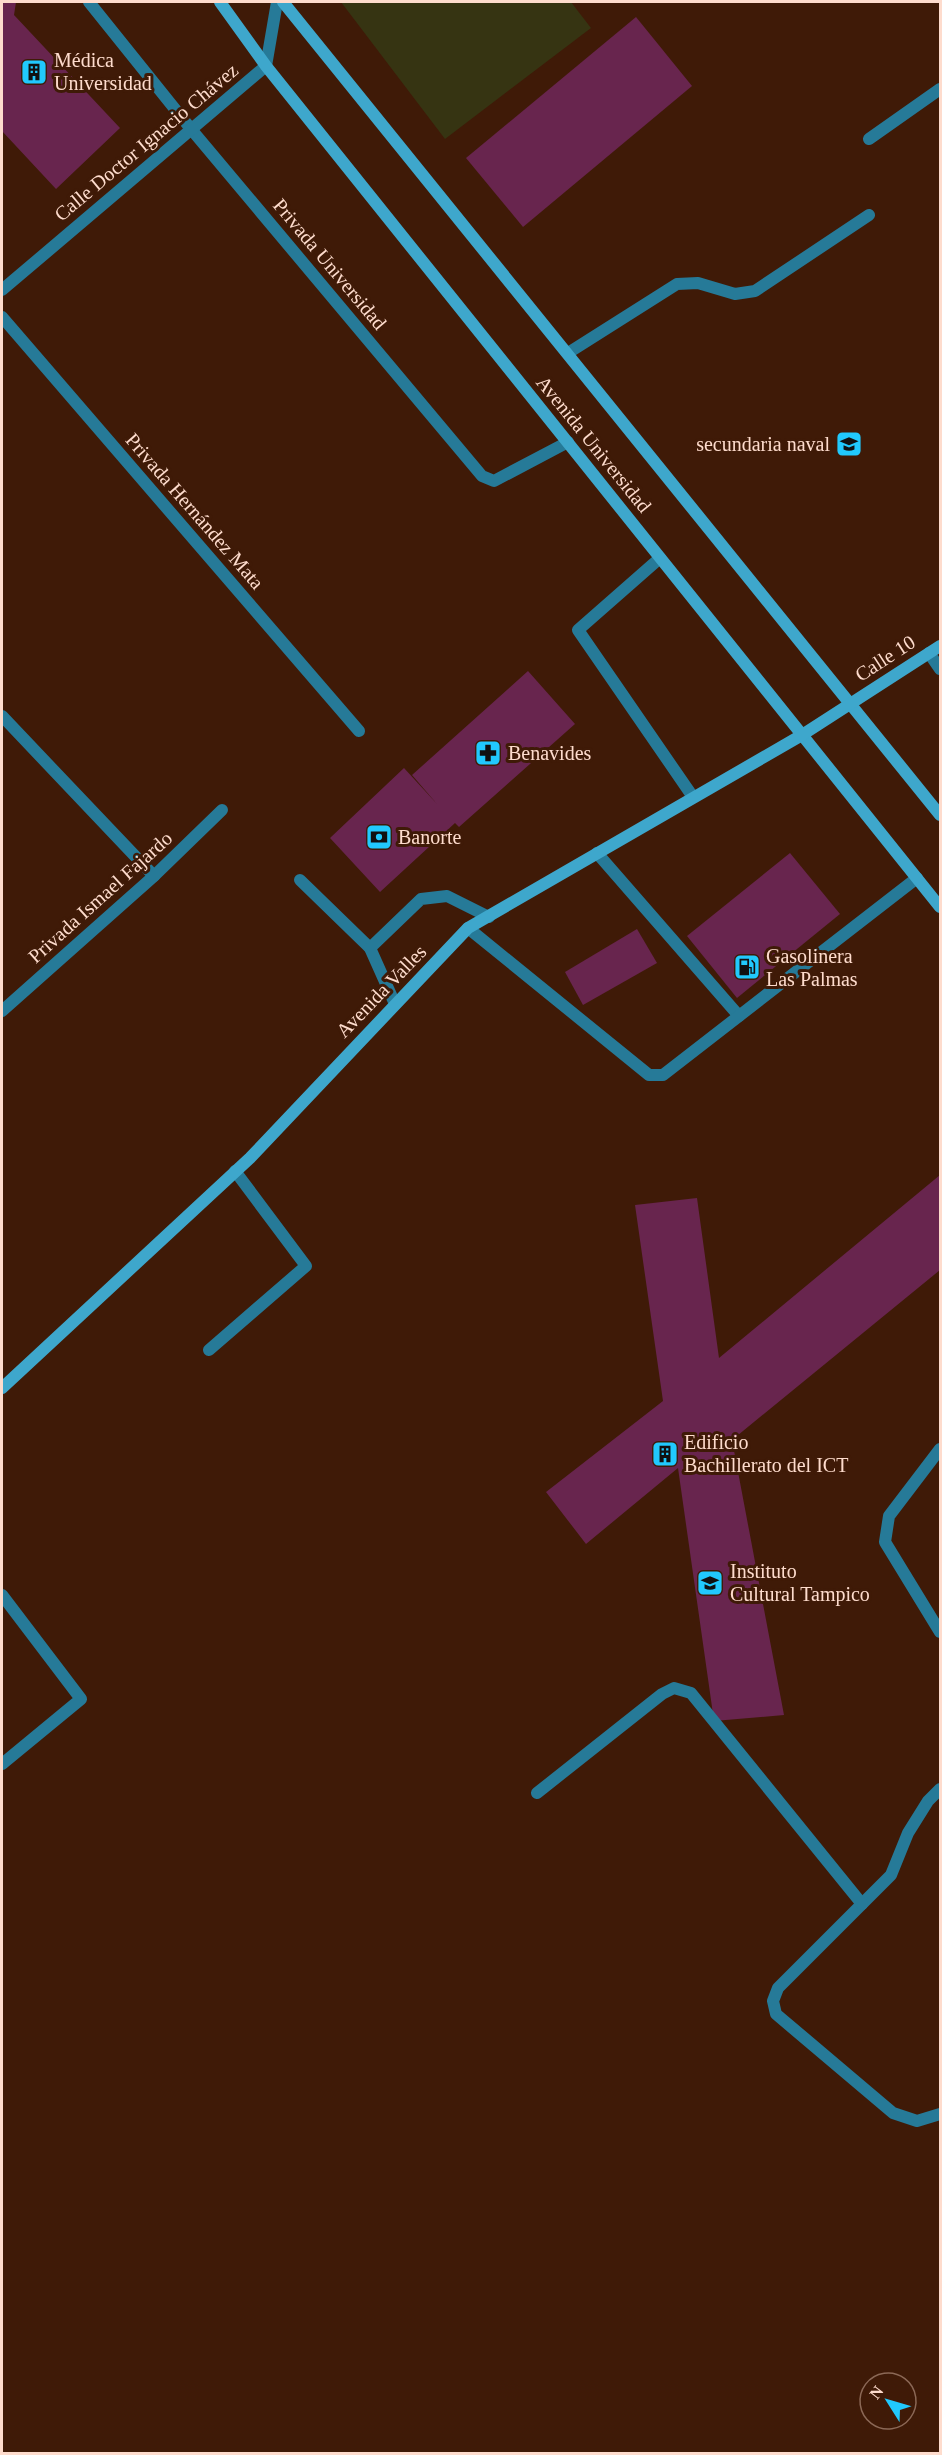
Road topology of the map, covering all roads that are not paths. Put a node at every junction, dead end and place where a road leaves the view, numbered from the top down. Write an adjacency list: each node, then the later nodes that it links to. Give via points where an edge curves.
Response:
1 (89, 2): 7 (street, Privada Universidad)
2 (220, 2): 5 (main road, Avenida Universidad)
3 (277, 2): 5 (street, Calle Doctor Ignacio Chávez)
4 (283, 2): 12 (main road, Avenida Universidad)
5 (266, 66): 7 (street, Calle Doctor Ignacio Chávez); 13 (main road, Avenida Universidad)
6 (940, 89): 8 (street)
7 (191, 129): 10 (street, Calle Doctor Ignacio Chávez); 13 (street, Privada Universidad, via 482,476 494,481)
8 (869, 139)
9 (869, 215): 12 (street, via 755,291 735,294 698,283 677,284)
10 (2, 290)
11 (2, 317): 20 (street, Privada Hernández Mata)
12 (568, 353): 18 (main road, Avenida Universidad)
13 (568, 442): 14 (main road, Avenida Universidad)
14 (660, 558): 21 (main road, Avenida Universidad); 22 (street, via 578,630)
15 (940, 646): 16 (main road, Calle 10)
16 (929, 653): 17 (street); 18 (main road, Calle 10)
17 (940, 669)
18 (851, 703): 21 (main road, Avenida Valles); 24 (main road, Avenida Universidad)
19 (2, 716): 26 (street)
20 (359, 731)
21 (802, 735): 22 (main road, Avenida Valles); 27 (main road, Avenida Universidad)
22 (693, 798): 25 (main road, Avenida Valles)
23 (222, 810): 26 (street, Privada Ismael Fajardo)
24 (940, 815)
25 (597, 853): 30 (main road, Avenida Valles); 35 (street)
26 (154, 876): 34 (street, Privada Ismael Fajardo)
27 (917, 878): 29 (main road, Avenida Universidad); 35 (street)
28 (300, 880): 32 (street)
29 (940, 907)
30 (489, 916): 31 (main road, Avenida Valles); 32 (street, via 447,896 421,899)
31 (468, 928): 33 (main road, Avenida Valles); 35 (street, via 650,1074 663,1075)
32 (370, 948): 33 (street)
33 (395, 1004): 36 (main road, Avenida Valles)
34 (2, 1011)
35 (739, 1016)
36 (235, 1171): 37 (street, via 306,1266); 38 (main road, Avenida Valles)
37 (209, 1350)
38 (2, 1388)
39 (940, 1450): 41 (street, via 889,1516 885,1542)
40 (2, 1595): 42 (street, via 81,1699)
41 (940, 1632)
42 (2, 1764)
43 (940, 1789): 45 (street, via 908,1833 891,1875)
44 (537, 1793): 45 (street, via 662,1694 674,1688 691,1693)
45 (862, 1904): 46 (street, via 778,1988 773,2001 776,2013 893,2114 917,2121)
46 (940, 2114)

